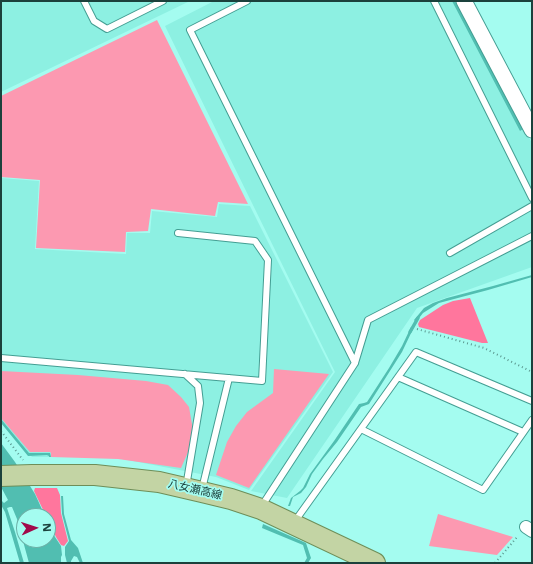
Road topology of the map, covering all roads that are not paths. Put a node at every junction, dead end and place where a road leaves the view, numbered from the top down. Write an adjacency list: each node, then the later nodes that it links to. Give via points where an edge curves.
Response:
1 (84, 1): 2 (lane, via 94,22 107,28)
2 (163, 1)
3 (247, 1): 13 (lane, via 190,30)
4 (434, 1): 7 (lane)
5 (464, 1): 6 (street)
6 (532, 130)
7 (532, 198)
8 (532, 206): 11 (lane)
9 (178, 233): 15 (lane, via 256,241 268,260 262,381)
10 (532, 236): 13 (lane, via 368,320)
11 (450, 253)
12 (1, 358): 14 (lane)
13 (355, 363): 23 (lane)
14 (185, 374): 15 (lane); 22 (lane, via 198,386 200,403 188,478)
15 (229, 378): 22 (lane)
16 (398, 378): 17 (lane, via 416,352); 19 (lane); 20 (lane)
17 (532, 401)
18 (532, 420): 20 (lane)
19 (361, 430): 20 (lane, via 483,490); 24 (lane)
20 (524, 432)
21 (1, 476): 22 (main road, 八女瀬高線, via 95,475 159,482)
22 (194, 490): 24 (main road, 八女瀬高線, via 261,509)
23 (265, 501)
24 (293, 524): 25 (main road, 八女瀬高線)
25 (375, 563)

